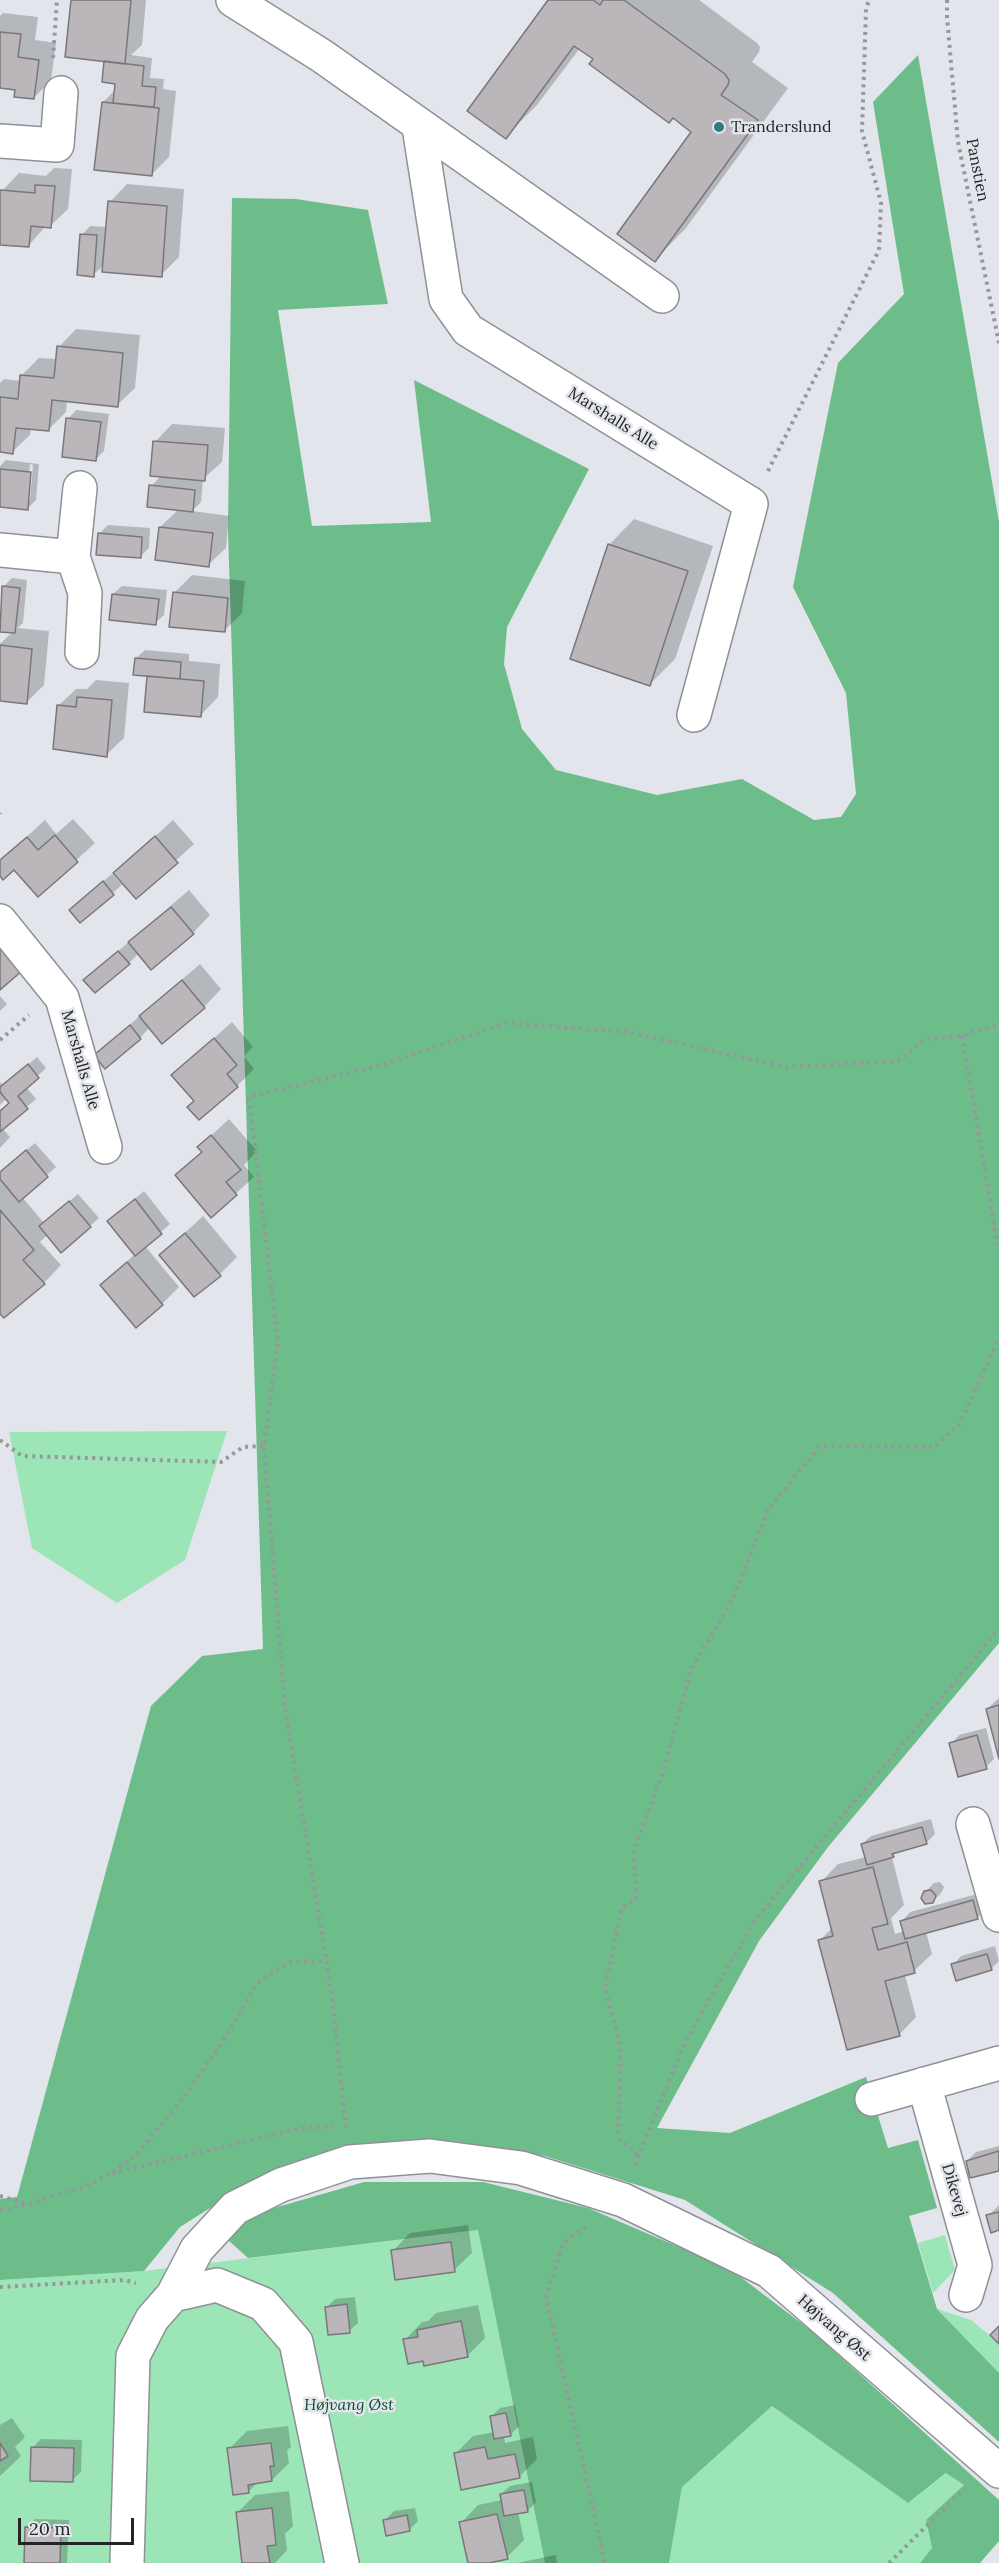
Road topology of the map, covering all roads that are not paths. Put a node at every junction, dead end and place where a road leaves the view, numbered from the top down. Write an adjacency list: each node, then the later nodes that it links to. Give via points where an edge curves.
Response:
1 (232, 0): 3 (street, via 322,56)
2 (61, 93): 4 (street, via 57,145)
3 (419, 127): 5 (street); 10 (street, Marshalls Alle, via 446,299 468,330 751,504)
4 (0, 141)
5 (662, 296)
6 (80, 488): 8 (street)
7 (0, 550): 8 (street)
8 (73, 557): 9 (street, via 85,593)
9 (82, 652)
10 (694, 716)
11 (0, 921): 12 (street, Marshalls Alle, via 62,998)
12 (105, 1147)
13 (973, 1824): 14 (street)
14 (999, 1915)
15 (999, 2063): 16 (street)
16 (924, 2084): 17 (street); 19 (street, Dikevej, via 975,2265)
17 (872, 2099)
18 (173, 2295): 20 (street, Højvang Øst, via 197,2249 235,2208 280,2185 350,2162 430,2156 521,2168 623,2200 769,2271); 21 (street, Højvang Øst, via 152,2319 133,2356); 22 (street, via 218,2285 263,2304 296,2342)
19 (966, 2295)
20 (995, 2467)
21 (127, 2563)
22 (342, 2563)

